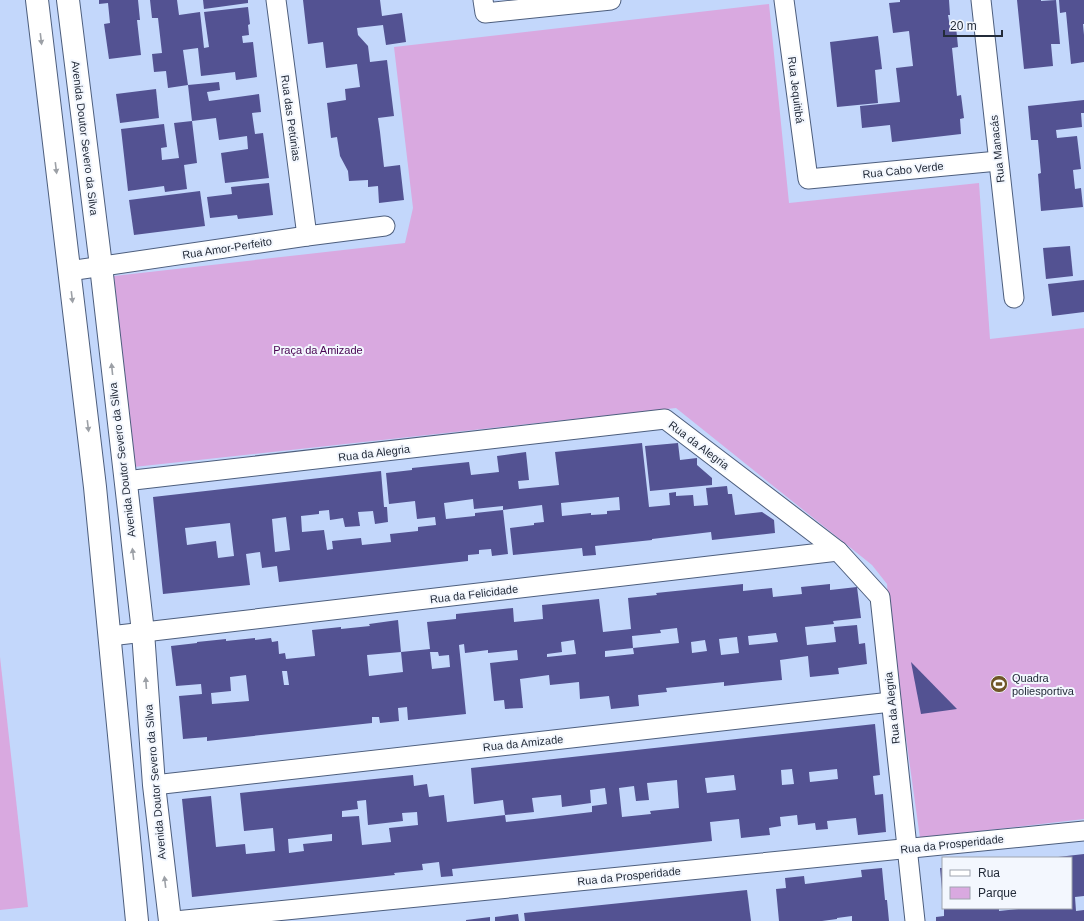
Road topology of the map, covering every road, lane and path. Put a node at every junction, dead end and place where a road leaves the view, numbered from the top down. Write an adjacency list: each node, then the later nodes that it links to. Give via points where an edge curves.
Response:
1 (37, 0): 13 (main road, one-way to 13)
2 (68, 0): 12 (main road, Avenida Doutor Severo da Silva)
3 (276, 0): 11 (street, Rua das Petúnias)
4 (612, 0): 7 (street)
5 (784, 0): 9 (street, Rua Jequitibá)
6 (981, 0): 8 (street, Rua Manacás)
7 (484, 7)
8 (998, 160): 9 (street, Rua Cabo Verde); 14 (street, Rua Manacás)
9 (808, 179)
10 (386, 226): 11 (street, Rua Amor-Perfeito)
11 (307, 236): 12 (street, Rua Amor-Perfeito)
12 (101, 266): 13 (street, Rua Amor-Perfeito); 15 (main road, Avenida Doutor Severo da Silva, one-way to 12)
13 (69, 271): 18 (main road, one-way to 18)
14 (1014, 298)
15 (125, 482): 16 (street, Rua da Alegria, via 665,419); 17 (main road, Avenida Doutor Severo da Silva, one-way to 15)
16 (838, 551): 17 (street, Rua da Felicidade); 19 (street, Rua da Alegria, via 880,597)
17 (143, 632): 18 (street, Rua da Felicidade); 20 (main road, Avenida Doutor Severo da Silva, one-way to 17)
18 (110, 636): 23 (main road)
19 (891, 702): 20 (street, Rua da Amizade); 22 (street, Rua da Alegria)
20 (154, 785): 24 (main road, Avenida Doutor Severo da Silva, one-way to 20)
21 (1084, 831): 22 (street, Rua da Prosperidade)
22 (907, 849): 25 (street, Rua da Prosperidade); 26 (street, Rua da Alegria)
23 (137, 921)
24 (170, 921)
25 (175, 921)
26 (915, 921)

